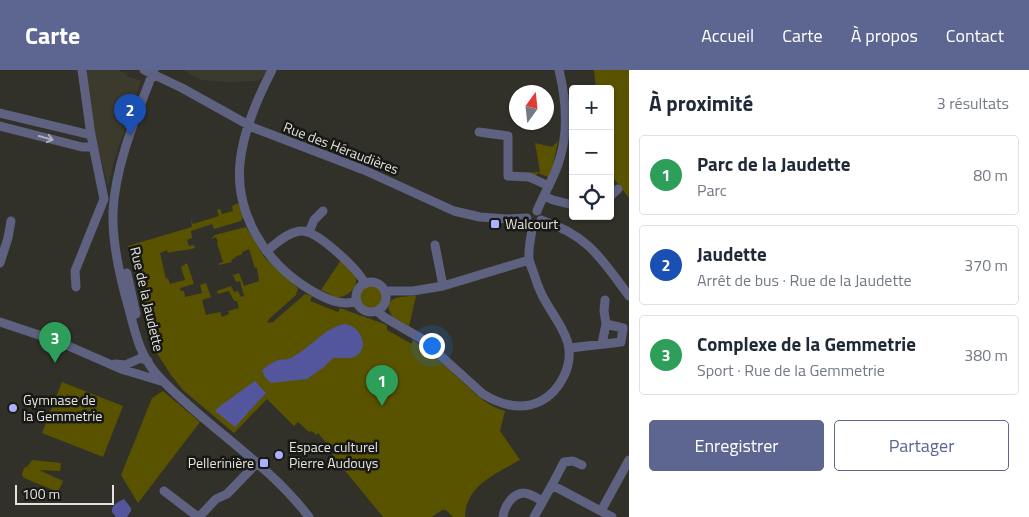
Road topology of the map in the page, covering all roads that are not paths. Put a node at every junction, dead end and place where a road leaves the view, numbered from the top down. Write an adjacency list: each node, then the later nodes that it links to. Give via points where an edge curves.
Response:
1 (82, 70): 9 (street)
2 (272, 70): 7 (street)
3 (560, 70): 12 (street, via 566,123 560,158)
4 (150, 71): 7 (street, Rue des Héraudières); 11 (street, Rue de la Jaudette)
5 (0, 113): 9 (street)
6 (0, 126): 10 (street, one-way to 10)
7 (249, 126): 17 (street, Rue des Héraudières, via 397,184 454,211 480,217); 20 (street, via 240,164 241,184 248,217)
8 (479, 132): 12 (street, via 508,136 508,176 524,176)
9 (90, 135): 10 (street)
10 (93, 147): 25 (street, via 104,199 75,271)
11 (117, 184): 36 (street, Rue de la Jaudette, via 114,243); 38 (street, Rue de la Jaudette, via 121,246)
12 (549, 186): 13 (street)
13 (544, 196): 14 (street); 17 (street, via 537,211 531,211)
14 (569, 204)
15 (323, 211): 18 (street)
16 (11, 221): 22 (street)
17 (534, 221): 21 (street); 27 (street, Rue des Héraudières, via 559,226 590,246)
18 (309, 232): 20 (street, via 295,232); 23 (street, via 346,260)
19 (435, 245): 24 (street)
20 (266, 251): 29 (street, via 283,270 307,288 337,302)
21 (529, 260): 24 (street); 35 (street, via 542,295 563,329)
22 (0, 263)
23 (365, 284): 26 (street, via 377,284); 29 (street, via 358,290)
24 (443, 286): 26 (street)
25 (76, 287)
26 (385, 291): 30 (street, via 385,303)
27 (629, 296)
28 (605, 300): 32 (street)
29 (357, 301): 30 (street, via 364,310)
30 (377, 311): 35 (street, via 428,344 483,394 509,406 532,404 555,390 568,366)
31 (0, 322): 39 (street)
32 (606, 324): 33 (street); 34 (street, via 623,328)
33 (602, 344): 34 (street); 35 (street)
34 (625, 344)
35 (570, 348)
36 (140, 349): 37 (street); 38 (street, Rue de la Jaudette)
37 (136, 360): 38 (street); 39 (street, via 125,365)
38 (148, 361): 40 (street); 41 (street)
39 (111, 363): 40 (street)
40 (133, 372): 41 (street)
41 (164, 382): 43 (street)
42 (629, 460): 48 (street)
43 (257, 462): 49 (street, via 227,494 216,499); 50 (street)
44 (582, 465): 45 (street, via 573,460 564,462)
45 (552, 484): 47 (street); 48 (street)
46 (164, 491): 49 (street)
47 (542, 501): 51 (street, via 523,493 512,498); 52 (street)
48 (601, 511): 53 (street)
49 (199, 517)
50 (310, 517)
51 (503, 517)
52 (534, 517)
53 (612, 517)

